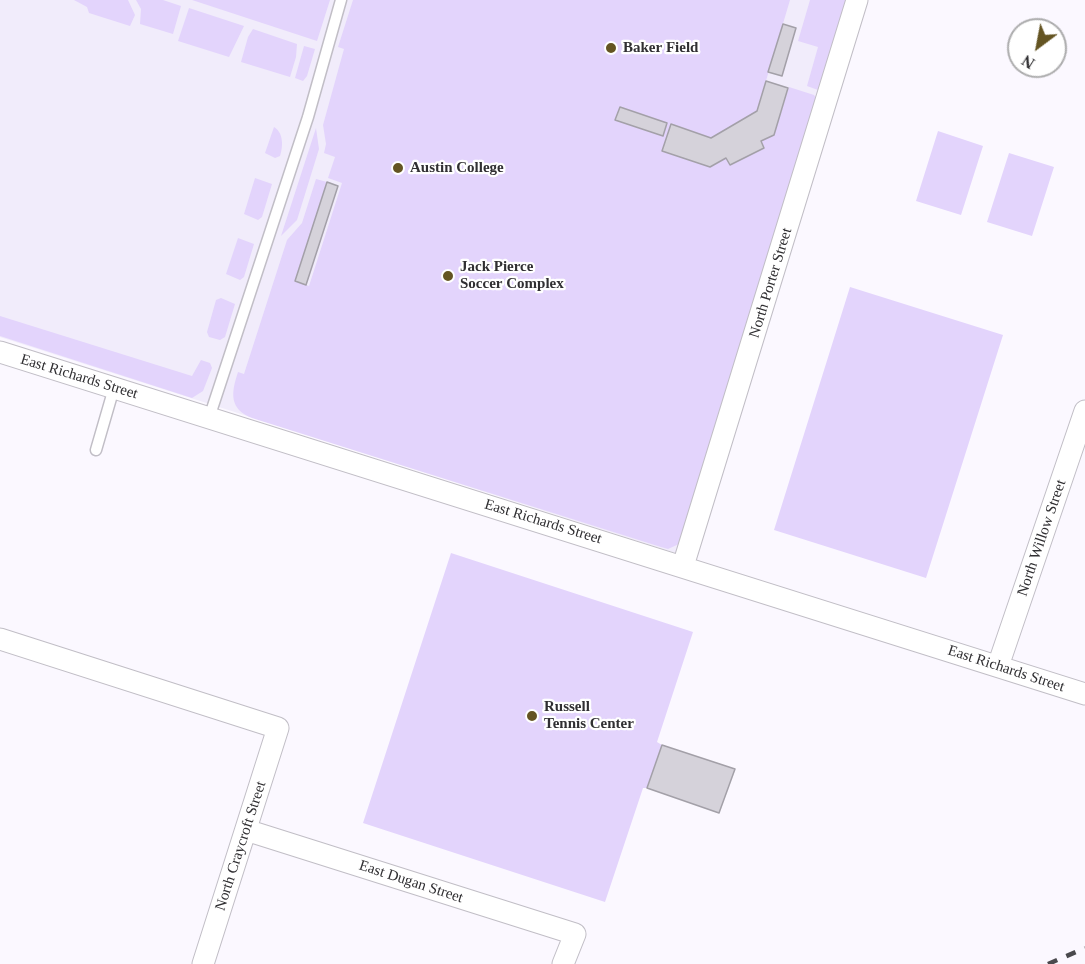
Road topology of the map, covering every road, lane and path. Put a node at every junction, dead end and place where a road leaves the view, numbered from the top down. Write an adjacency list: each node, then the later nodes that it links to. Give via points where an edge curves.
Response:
1 (340, 0): 6 (lane, via 308,117)
2 (857, 0): 8 (street, North Porter Street)
3 (0, 352): 4 (street, East Richards Street)
4 (114, 388): 6 (street, East Richards Street); 7 (lane)
5 (1085, 411): 10 (street, North Willow Street)
6 (209, 418): 8 (street, East Richards Street)
7 (96, 450)
8 (683, 566): 10 (street, East Richards Street)
9 (0, 639): 12 (street, North Craycroft Street, via 278,728)
10 (998, 666): 11 (street, East Richards Street)
11 (1085, 694)
12 (246, 830): 13 (street, North Craycroft Street); 14 (street, East Dugan Street, via 575,934)
13 (203, 964)
14 (563, 964)

